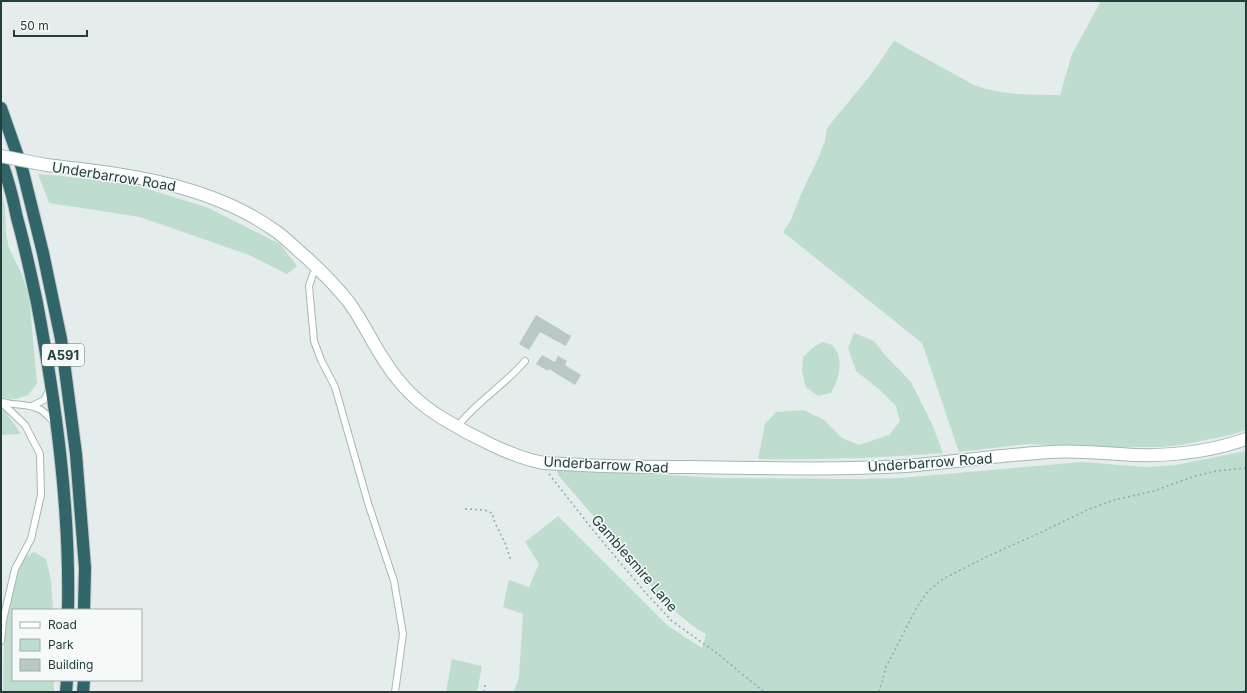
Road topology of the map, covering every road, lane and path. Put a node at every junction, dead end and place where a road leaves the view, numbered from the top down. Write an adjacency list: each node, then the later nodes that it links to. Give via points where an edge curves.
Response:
1 (1, 108): 17 (highway, A591, via 22,168 61,338 76,454 85,568)
2 (1, 156): 4 (street, Underbarrow Road, bridge, via 146,179 182,187 217,199 278,233)
3 (1, 160): 6 (highway, A591, via 29,263)
4 (318, 269): 10 (street, Underbarrow Road, via 345,297 386,363 405,388 427,408); 25 (lane, via 313,274 309,286 314,341 320,360 335,387 368,503 394,581 403,634)
5 (525, 361): 10 (lane)
6 (51, 388): 8 (lane, via 44,400); 9 (highway, A591)
7 (1, 402): 8 (lane); 18 (lane, via 25,425 40,454 40,495 30,539 15,569 3,620)
8 (32, 406): 9 (lane, via 42,410)
9 (57, 425): 16 (highway, A591, via 69,568)
10 (457, 427): 12 (street, Underbarrow Road, via 499,448 533,461)
11 (1246, 438): 12 (street, Underbarrow Road, via 1222,446 1170,454 1054,452 895,466 623,467)
12 (546, 463): 27 (path, Gamblesmire Lane, via 550,477 672,621)
13 (1246, 468): 28 (path, via 1195,476 1154,491 1114,500 1087,510 943,579 928,591 916,607 886,667)
14 (465, 509): 15 (path, via 492,513)
15 (511, 561)
16 (68, 609)
17 (84, 609)
18 (1, 641)
19 (67, 681): 23 (highway)
20 (84, 681): 24 (highway)
21 (485, 685): 26 (path)
22 (1246, 690): 29 (path)
23 (66, 692)
24 (83, 692)
25 (395, 692)
26 (484, 692)
27 (764, 692)
28 (879, 692)
29 (1238, 692)

